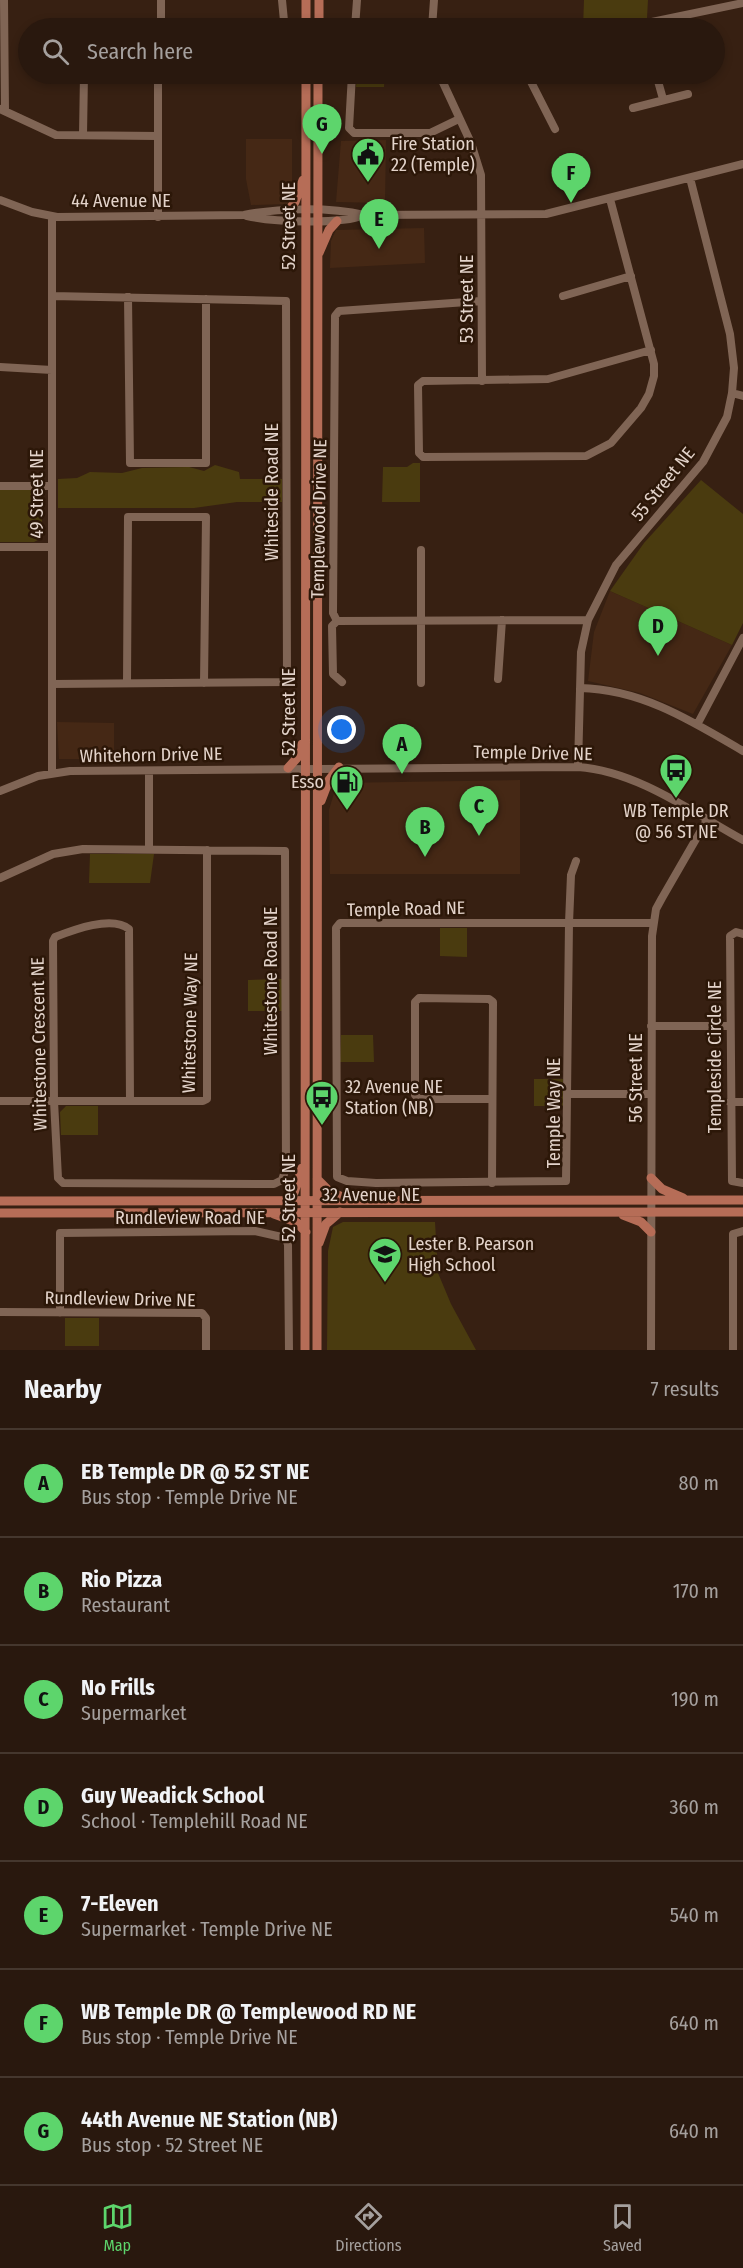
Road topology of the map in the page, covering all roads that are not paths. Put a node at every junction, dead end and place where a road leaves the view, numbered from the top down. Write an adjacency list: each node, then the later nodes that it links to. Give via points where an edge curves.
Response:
1 (4, 0): 27 (street)
2 (161, 0): 9 (street)
3 (282, 0): 10 (street)
4 (306, 0): 11 (main road)
5 (319, 0): 12 (main road)
6 (357, 0): 13 (street)
7 (434, 0): 14 (street)
8 (743, 3): 15 (street)
9 (161, 18)
10 (284, 18)
11 (306, 18)
12 (319, 18)
13 (356, 18)
14 (433, 18)
15 (679, 18)
16 (84, 84): 30 (street)
17 (158, 84): 31 (street)
18 (306, 84): 33 (main road, 52 Street NE)
19 (318, 84): 42 (main road, 52 Street NE)
20 (351, 84): 28 (street, via 349,128 354,133 430,133)
21 (443, 84): 28 (street, 53 Street NE)
22 (532, 84): 29 (street)
23 (659, 84): 25 (street)
24 (688, 94): 25 (street)
25 (663, 99): 26 (street)
26 (633, 108)
27 (2, 110): 30 (street, via 56,135)
28 (459, 119): 43 (street, 53 Street NE, via 479,167)
29 (555, 129)
30 (82, 135): 31 (street)
31 (159, 135): 44 (street)
32 (743, 164): 34 (street)
33 (306, 172): 37 (main road); 39 (main road, 52 Street NE)
34 (690, 178): 35 (street); 57 (street, 55 Street NE, via 730,334)
35 (610, 199): 43 (street, via 546,214); 47 (street)
36 (0, 200): 41 (street, 44 Avenue NE)
37 (288, 211): 38 (street, 44 Avenue NE); 39 (street, 44 Avenue NE)
38 (244, 215): 39 (street, 44 Avenue NE, via 261,219); 44 (street, 44 Avenue NE)
39 (306, 215): 42 (street); 77 (main road, 52 Street NE)
40 (364, 215): 42 (street, via 350,211); 43 (street); 45 (street)
41 (51, 216): 44 (street, 44 Avenue NE); 48 (street, 49 Street NE)
42 (317, 216): 45 (street); 46 (main road, 52 Street NE)
43 (482, 216): 52 (street, 53 Street NE)
44 (158, 217)
45 (337, 221): 46 (main road)
46 (317, 258): 79 (main road, 52 Street NE)
47 (631, 276): 49 (street); 53 (street)
48 (52, 296): 50 (street, Whiteside Road NE); 55 (street, 49 Street NE)
49 (563, 296)
50 (128, 297): 51 (street, Whiteside Road NE); 51 (street, via 130,463 206,463)
51 (206, 299): 72 (street, Whiteside Road NE, via 286,302 288,669 287,682)
52 (481, 301): 56 (street, 53 Street NE); 66 (street, Templewood Drive NE, via 339,311 335,316 333,613)
53 (651, 351): 56 (street, via 548,379); 56 (street, via 654,376 649,394 627,428 598,452 580,458 423,457 419,453 418,385 423,381)
54 (0, 367): 55 (street)
55 (52, 370): 60 (street, 49 Street NE)
56 (482, 381)
57 (732, 393): 58 (street); 65 (street, 55 Street NE, via 727,417 702,462 616,565)
58 (743, 396)
59 (0, 486): 60 (street)
60 (52, 486): 62 (street, 49 Street NE)
61 (0, 547): 62 (street)
62 (52, 547): 74 (street, 49 Street NE)
63 (420, 550): 67 (street)
64 (502, 620): 65 (street, Templewood Drive NE); 67 (street, Templewood Drive NE); 69 (street)
65 (588, 620): 75 (street, 55 Street NE, via 581,652)
66 (337, 621): 67 (street, Templewood Drive NE); 70 (street, via 332,626 333,674)
67 (421, 621): 73 (street)
68 (743, 640): 76 (street)
69 (498, 679)
70 (342, 682)
71 (127, 683): 72 (street, Whiteside Road NE); 72 (street, via 128,517 206,517); 74 (street, Whiteside Road NE)
72 (204, 683)
73 (422, 683)
74 (52, 684): 85 (street, 49 Street NE)
75 (580, 688): 76 (street, via 637,697); 81 (street, 55 Street NE)
76 (698, 723): 78 (street)
77 (305, 736): 82 (main road, via 297,758); 83 (main road, 52 Street NE)
78 (743, 751)
79 (317, 767): 80 (street, Temple Drive NE); 83 (street, Temple Drive NE); 87 (main road, 52 Street NE)
80 (339, 767): 81 (street, Temple Drive NE); 87 (main road, via 326,785)
81 (578, 767): 88 (street, Temple Drive NE, via 621,776)
82 (288, 768): 83 (street, Whitehorn Drive NE); 84 (street, Whitehorn Drive NE)
83 (305, 768): 107 (main road, 52 Street NE)
84 (149, 771): 85 (street, Whitehorn Drive NE); 90 (street)
85 (52, 773): 86 (street, Whitehorn Drive NE)
86 (0, 791)
87 (317, 812): 110 (main road, 52 Street NE)
88 (707, 820): 89 (street, Temple Drive NE); 95 (street, 56 Street NE, via 662,898)
89 (743, 840)
90 (149, 849): 91 (street, Whitestone Road NE); 93 (street, Whitestone Road NE, via 67,851)
91 (207, 850): 104 (street, Whitestone Way NE, via 207,1099); 113 (street, Whitestone Road NE, via 285,852 286,1168 282,1180 274,1184)
92 (576, 861): 94 (street, Temple Way NE, via 570,875)
93 (0, 878)
94 (569, 923): 95 (street, Temple Road NE); 99 (street, Temple Way NE); 108 (street, Temple Road NE, via 340,923 336,928)
95 (653, 923): 97 (street, 56 Street NE)
96 (743, 934): 98 (street, Templeside Circle NE, via 736,932 730,936)
97 (651, 1026): 98 (street); 100 (street, 56 Street NE)
98 (729, 1026): 105 (street, Templeside Circle NE)
99 (569, 1094): 100 (street); 111 (street, Temple Way NE, via 566,1181)
100 (651, 1094): 109 (street, 56 Street NE)
101 (492, 1099): 101 (street, via 419,1099 415,1095 415,1002 419,998 493,1002); 111 (street)
102 (0, 1101): 103 (street, Whitestone Way NE)
103 (54, 1101): 104 (street, Whitestone Way NE); 104 (street, Whitestone Crescent NE, via 53,941 92,924 125,925 129,929); 113 (street, Whitestone Crescent NE, via 58,1178)
104 (130, 1101)
105 (730, 1102): 106 (street); 112 (street, Templeside Circle NE, via 732,1180)
106 (743, 1102)
107 (305, 1157): 115 (main road, via 294,1193); 116 (main road, 52 Street NE)
108 (337, 1177): 111 (street, Temple Way NE, via 376,1183)
109 (651, 1178): 118 (street, 56 Street NE); 119 (main road, via 663,1189)
110 (317, 1179): 117 (main road, via 333,1194); 123 (main road, 52 Street NE)
111 (492, 1183)
112 (743, 1183)
113 (63, 1184)
114 (0, 1194): 122 (main road)
115 (286, 1200): 116 (main road, 32 Avenue NE); 122 (main road, 32 Avenue NE)
116 (305, 1200): 123 (main road, 32 Avenue NE); 125 (main road, 52 Street NE)
117 (353, 1200): 118 (main road, 32 Avenue NE); 123 (main road, 32 Avenue NE)
118 (651, 1200): 119 (main road, 32 Avenue NE); 129 (street, 56 Street NE)
119 (688, 1200): 120 (main road, 32 Avenue NE)
120 (743, 1200)
121 (0, 1201): 122 (main road, 32 Avenue NE)
122 (21, 1201)
123 (317, 1201): 126 (main road, 52 Street NE)
124 (269, 1212): 125 (main road, 32 Avenue NE); 131 (main road, 32 Avenue NE); 133 (main road, via 296,1222)
125 (305, 1212): 126 (main road, 32 Avenue NE); 133 (main road, 52 Street NE)
126 (317, 1212): 127 (main road, 32 Avenue NE); 135 (main road, 52 Street NE)
127 (340, 1212): 128 (main road, 32 Avenue NE); 135 (main road, via 326,1224)
128 (616, 1212): 129 (main road, 32 Avenue NE); 134 (main road, via 641,1222)
129 (651, 1212): 130 (main road, 32 Avenue NE); 134 (street, 56 Street NE)
130 (743, 1212)
131 (0, 1214)
132 (743, 1231): 143 (street, via 733,1234)
133 (306, 1232): 140 (main road, 52 Street NE)
134 (651, 1232): 142 (street, 56 Street NE)
135 (317, 1248): 141 (main road, 52 Street NE)
136 (0, 1312): 137 (street, Rundleview Drive NE)
137 (60, 1313): 138 (street, Rundleview Drive NE, via 202,1313 206,1318); 139 (street, Rundleview Road NE, via 60,1233 277,1234 286,1238 288,1245)
138 (206, 1350)
139 (289, 1350)
140 (306, 1350)
141 (317, 1350)
142 (651, 1350)
143 (733, 1350)

